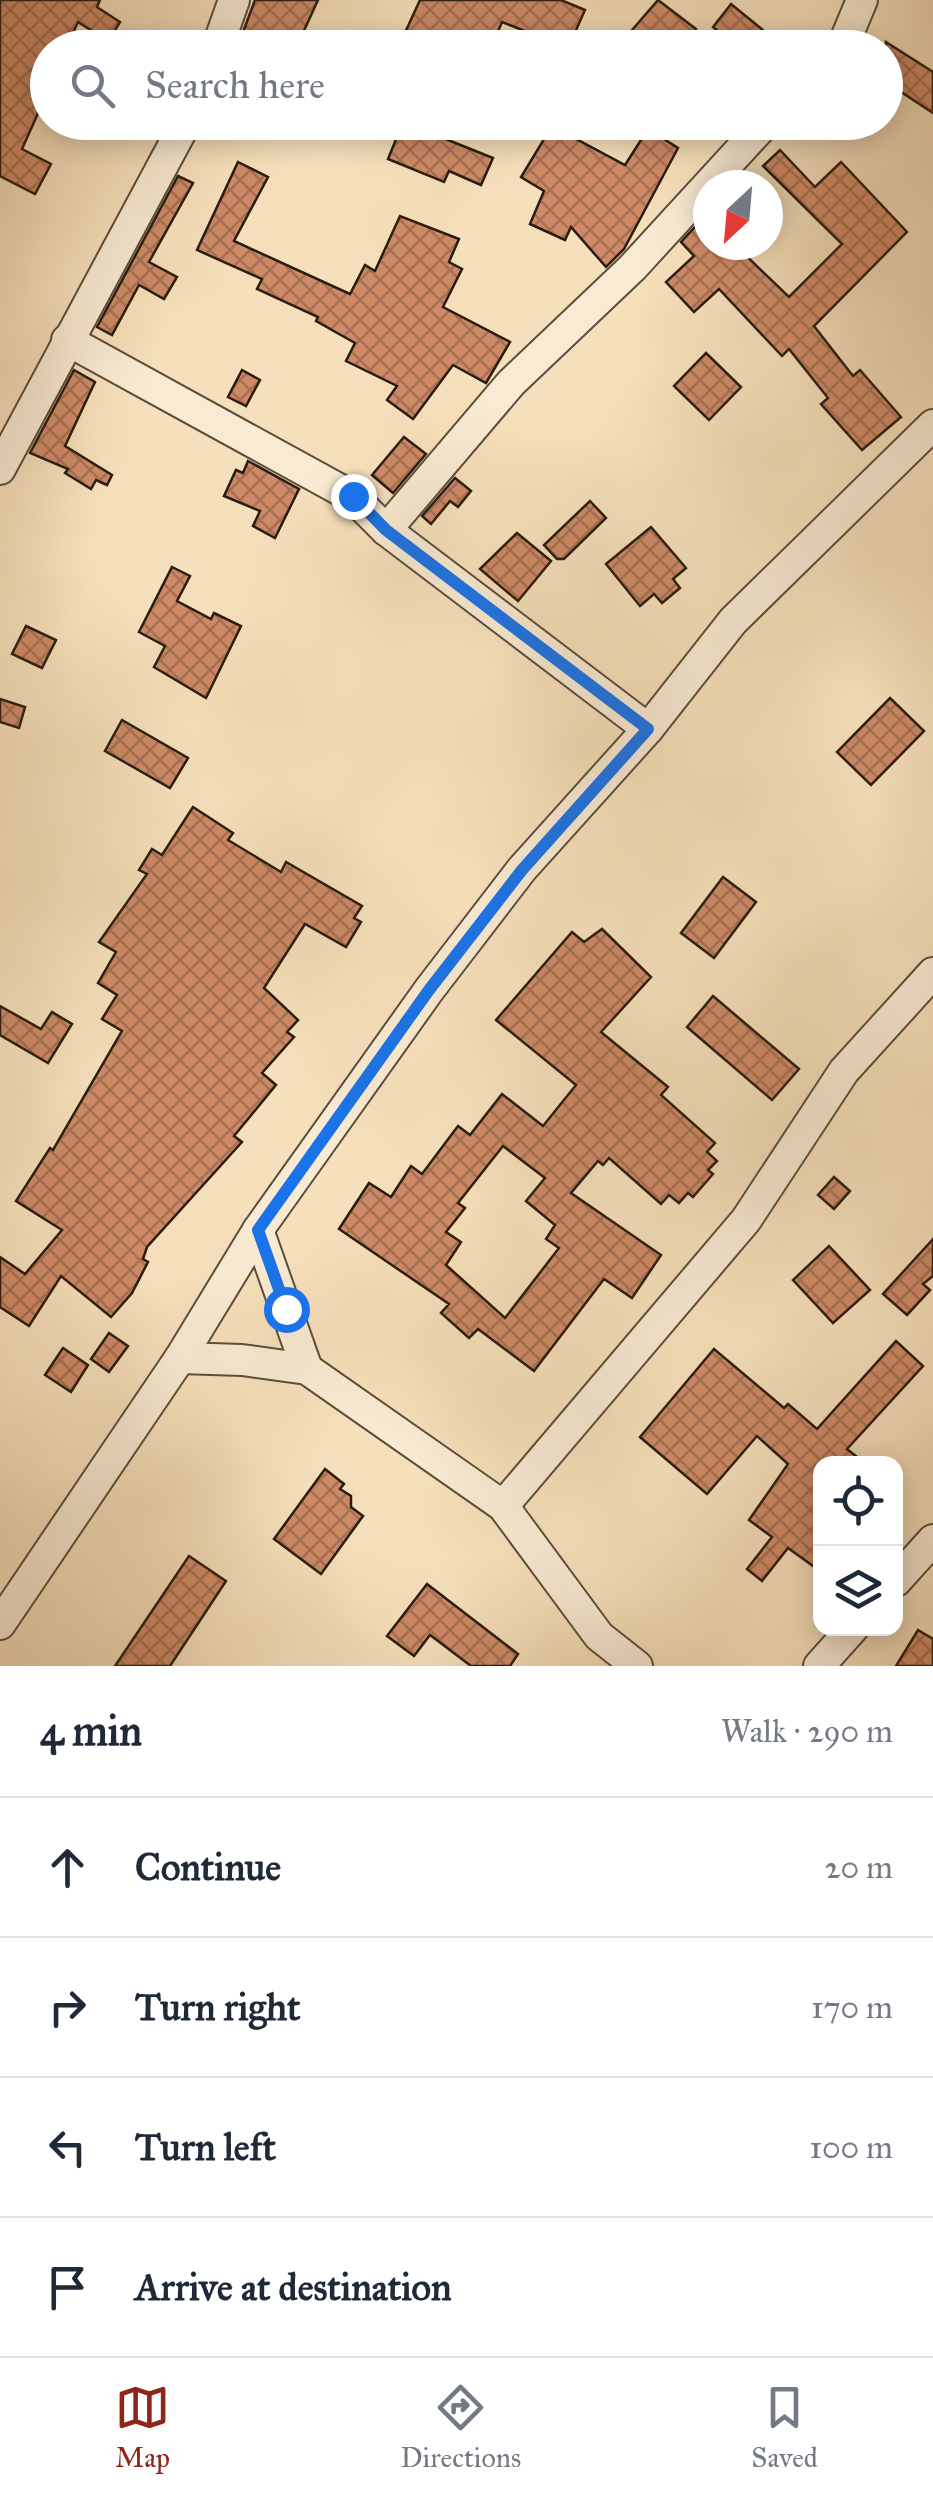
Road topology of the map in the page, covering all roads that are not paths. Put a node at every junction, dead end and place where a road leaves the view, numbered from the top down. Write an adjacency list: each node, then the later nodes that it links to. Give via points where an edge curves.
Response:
1 (234, 0): 3 (street)
2 (862, 0): 4 (street)
3 (223, 30)
4 (850, 30)
5 (176, 140): 7 (street)
6 (749, 140): 10 (street, via 632,268 511,383)
7 (68, 340): 9 (street); 10 (street, via 320,475)
8 (933, 424): 11 (street, via 733,621)
9 (0, 469)
10 (386, 530): 11 (street)
11 (648, 729): 13 (street, via 522,870 368,1070)
12 (933, 973): 16 (street, via 844,1071 746,1220)
13 (258, 1230): 14 (street); 15 (street)
14 (180, 1358): 15 (street); 19 (street)
15 (306, 1369): 16 (street)
16 (503, 1506): 21 (street)
17 (933, 1540): 18 (street)
18 (903, 1573)
19 (0, 1624)
20 (846, 1636): 22 (street)
21 (619, 1660)
22 (819, 1666)

